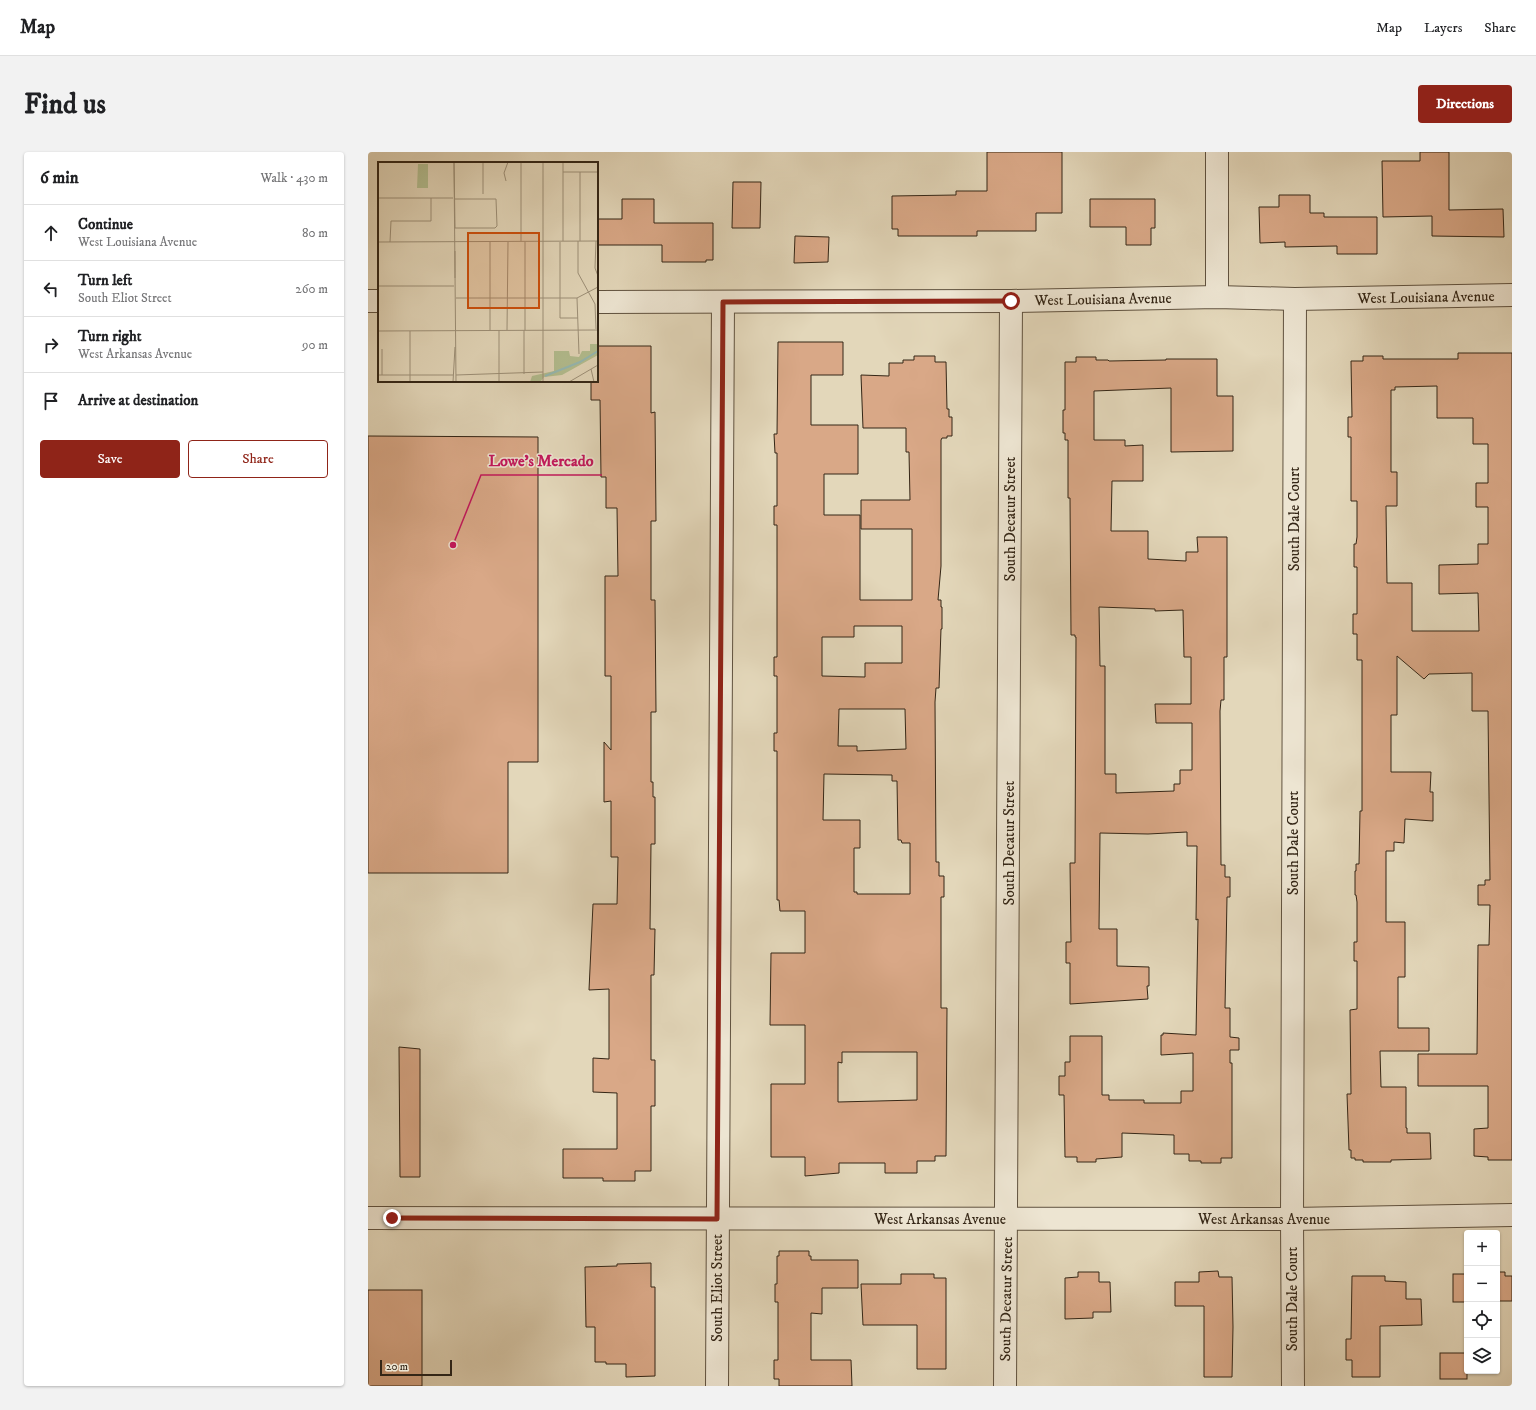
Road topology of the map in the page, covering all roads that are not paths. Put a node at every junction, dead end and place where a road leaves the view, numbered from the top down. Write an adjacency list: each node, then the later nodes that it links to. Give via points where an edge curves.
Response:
1 (1217, 152): 3 (street)
2 (1512, 295): 4 (street, West Louisiana Avenue)
3 (1217, 297): 4 (street, West Louisiana Avenue); 5 (street, West Louisiana Avenue)
4 (1295, 299): 12 (street, South Dale Court)
5 (1011, 301): 7 (street, West Louisiana Avenue); 11 (street, South Decatur Street)
6 (598, 302): 7 (street, West Louisiana Avenue)
7 (723, 302): 10 (street, South Eliot Street)
8 (1512, 1215): 12 (street, West Arkansas Avenue)
9 (368, 1218): 10 (street, West Arkansas Avenue)
10 (717, 1219): 11 (street, West Arkansas Avenue); 13 (street, South Eliot Street)
11 (1007, 1219): 12 (street, West Arkansas Avenue); 14 (street, South Decatur Street)
12 (1292, 1219): 15 (street, South Dale Court)
13 (717, 1386)
14 (1005, 1386)
15 (1293, 1386)

